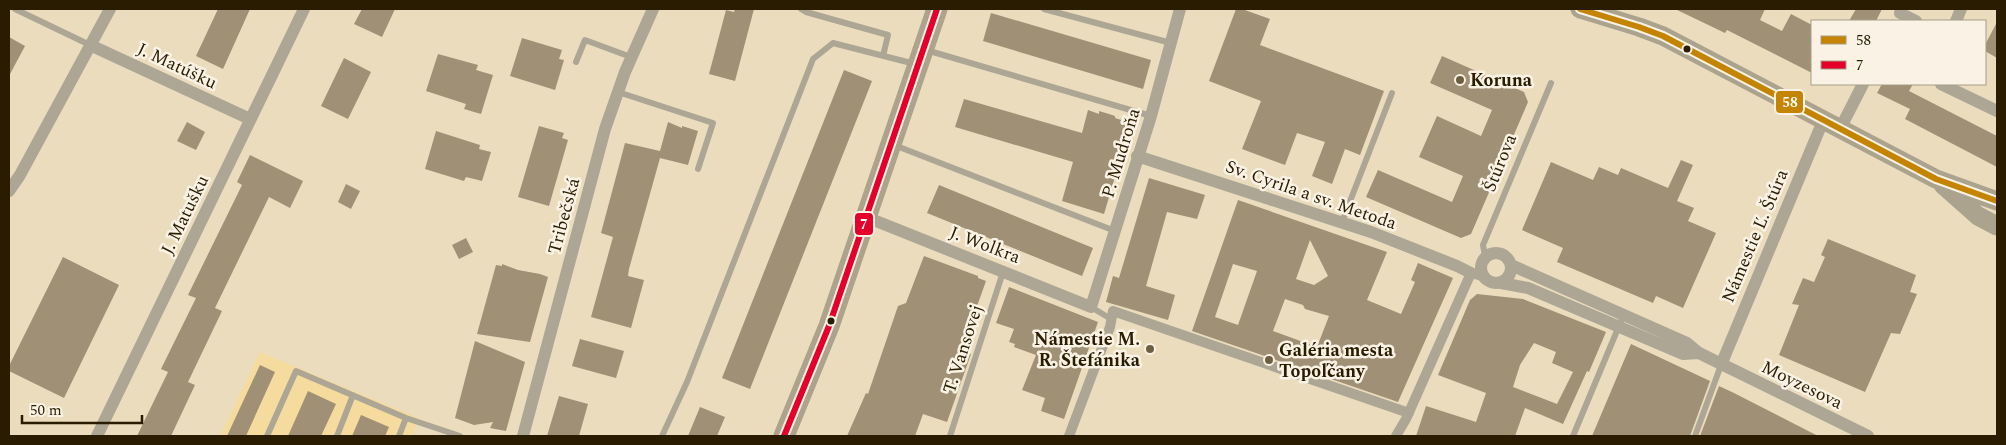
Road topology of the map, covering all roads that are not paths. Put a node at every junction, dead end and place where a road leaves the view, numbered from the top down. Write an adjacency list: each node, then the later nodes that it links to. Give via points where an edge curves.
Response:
1 (16, 9): 13 (lane)
2 (110, 9): 13 (street)
3 (304, 9): 25 (street, J. Matušku)
4 (653, 9): 15 (street, Tribečská)
5 (801, 9): 14 (lane, via 888,35)
6 (937, 9): 16 (main road)
7 (1044, 9): 12 (lane)
8 (1180, 9): 12 (street, P. Mudroňa)
9 (1580, 9): 26 (main road, via 1663,36)
10 (1899, 14): 11 (street)
11 (1914, 20)
12 (1171, 43): 24 (street, P. Mudroňa)
13 (90, 45): 25 (street, J. Matúšku); 31 (street)
14 (883, 56): 16 (lane); 58 (lane, via 833,43 813,59 687,382)
15 (631, 57): 17 (lane, via 585,40); 21 (street, Tribečská)
16 (920, 57): 24 (lane); 27 (main road)
17 (576, 62)
18 (1551, 83): 37 (lane, Štúrova, via 1483,246)
19 (1862, 85): 26 (street, Námestie Ľ. Štúra)
20 (1944, 85): 23 (street)
21 (618, 92): 29 (lane, via 713,123); 57 (street, Tribečská, via 605,129)
22 (1392, 93): 34 (lane)
23 (1997, 111)
24 (1151, 116): 28 (street, P. Mudroňa)
25 (250, 119): 52 (street, J. Matušku)
26 (1831, 125): 30 (main road); 47 (street, Námestie Ľ. Štúra)
27 (891, 144): 33 (main road); 36 (lane)
28 (1137, 156): 34 (street, Sv. Cyrila a sv. Metoda); 36 (street, P. Mudroňa)
29 (698, 169)
30 (1936, 179): 32 (main road); 35 (main road, via 1978,216)
31 (9, 191)
32 (1997, 201)
33 (866, 218): 39 (street, J. Wolkra); 59 (main road, via 829,326)
34 (1342, 222): 40 (street, Sv. Cyrila a sv. Metoda)
35 (1997, 226)
36 (1115, 231): 42 (street, P. Mudroňa)
37 (1485, 256): 38 (street, Sv. Cyrila a sv. Metoda, via 1496,252 1506,256); 40 (street)
38 (1511, 265): 41 (street, via 1509,276); 43 (street, Sv. Cyrila a sv. Metoda)
39 (1004, 271): 42 (street, J. Wolkra); 60 (lane, T. Vansovej)
40 (1477, 275): 41 (street, Sv. Cyrila a sv. Metoda, via 1490,283); 49 (street)
41 (1501, 283): 45 (street, Sv. Cyrila a sv. Metoda, via 1528,288)
42 (1090, 307): 44 (lane)
43 (1624, 314): 45 (lane); 46 (street, Sv. Cyrila a sv. Metoda, via 1688,343)
44 (1111, 319): 49 (street, via 1113,311); 61 (street)
45 (1618, 326): 46 (street, Sv. Cyrila a sv. Metoda, via 1682,354); 63 (lane)
46 (1699, 353): 47 (street, Sv. Cyrila a sv. Metoda)
47 (1721, 365): 64 (lane); 65 (street, Moyzesova)
48 (353, 395): 50 (lane); 53 (lane, via 296,371); 54 (lane)
49 (1407, 416): 62 (street)
50 (406, 418): 51 (lane); 55 (lane)
51 (450, 435): 56 (lane)
52 (97, 436)
53 (267, 436)
54 (336, 436)
55 (399, 436)
56 (460, 436)
57 (523, 436)
58 (662, 436)
59 (784, 436)
60 (950, 436)
61 (1069, 436)
62 (1396, 436)
63 (1574, 436)
64 (1694, 436)
65 (1868, 436)

